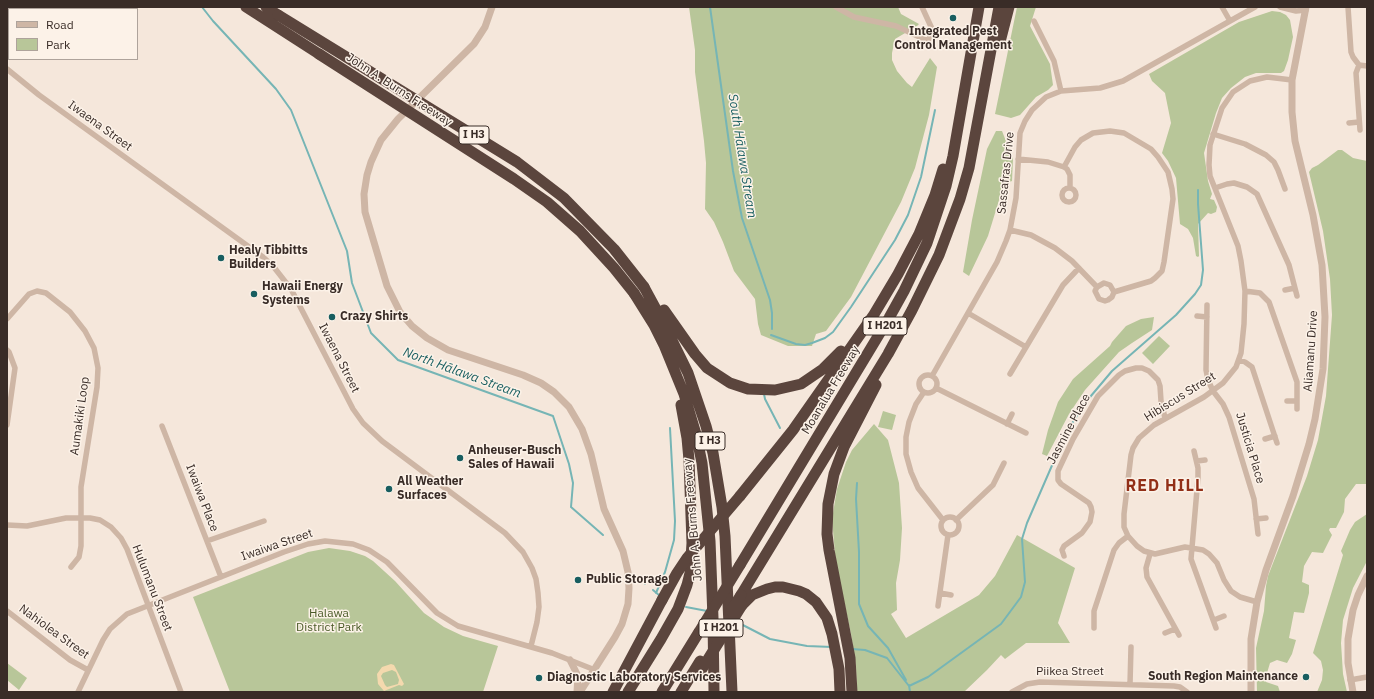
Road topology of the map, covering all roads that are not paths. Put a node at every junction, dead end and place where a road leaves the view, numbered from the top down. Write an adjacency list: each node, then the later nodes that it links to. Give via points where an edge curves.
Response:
1 (246, 7): 48 (highway, John A. Burns Freeway / I H3, bridge, via 508,174 547,202 580,231 634,292)
2 (266, 7): 36 (highway, John A. Burns Freeway / I H3, bridge, via 517,162 570,203 614,249)
3 (492, 7): 109 (street, via 474,44 398,119 382,140 371,162 364,203 391,295 400,312 420,334 448,350 537,381 554,392 576,417 586,440 604,510 623,551 629,578 628,604 622,624)
4 (836, 7): 5 (street, via 854,17 896,26 928,41 933,31)
5 (922, 7)
6 (979, 7): 16 (highway, Moanalua Freeway / I H201)
7 (999, 7): 26 (highway, I H201)
8 (1009, 7): 26 (highway)
9 (1222, 7): 15 (street)
10 (1255, 7): 15 (street, Sassafras Drive)
11 (1280, 7): 13 (street, via 1296,11)
12 (1348, 7): 17 (street, via 1351,52)
13 (1305, 8): 20 (street, Aliamanu Drive)
14 (1034, 21): 21 (street, via 1054,61)
15 (1230, 21): 21 (street, Sassafras Drive, via 1123,81 1100,88)
16 (970, 62): 33 (highway, via 935,195); 120 (highway, Moanalua Freeway / I H201, bridge, via 946,186 917,265 889,318)
17 (1359, 64): 18 (street); 22 (street, via 1356,73)
18 (1367, 66)
19 (7, 69): 105 (street, Iwaena Street, via 273,266 291,289 363,423 382,441 505,533 523,552 532,568 538,593 539,607)
20 (1292, 80): 25 (street, Hibiscus Street, via 1259,78 1242,85 1227,99); 93 (street, Aliamanu Drive, via 1294,135 1322,265 1325,340 1320,391 1309,444)
21 (1061, 91): 27 (street, Sassafras Drive, via 1046,97 1025,121 1020,133)
22 (1359, 122): 23 (street); 24 (street)
23 (1349, 123)
24 (1360, 130)
25 (1213, 134): 30 (street, Hibiscus Street, via 1209,165); 31 (street, via 1245,144 1266,155 1274,162)
26 (976, 135): 43 (highway, I H201, via 949,231)
27 (1018, 159): 28 (street, via 1048,162); 32 (street, Sassafras Drive, via 1017,192)
28 (1064, 167): 29 (street, via 1070,175); 40 (street, via 1081,140 1093,133 1115,131 1127,135 1151,150 1168,172 1173,199 1162,271 1151,281)
29 (1070, 187)
30 (1214, 188): 37 (street, via 1234,183 1247,187 1257,194 1289,264); 39 (street, Hibiscus Street, via 1238,246)
31 (1285, 189)
32 (1010, 230): 34 (street, via 1047,243); 44 (street, Sassafras Drive, via 997,262)
33 (919, 234): 36 (highway, via 881,298 836,357 816,375 792,387 766,391 747,388 730,383 707,368); 118 (highway, bridge, via 873,316 793,430 687,558)
34 (1079, 268): 35 (street); 49 (street, via 1062,285)
35 (1097, 287): 40 (street, via 1107,284); 40 (street, via 1096,294 1102,301 1110,299)
36 (644, 288): 103 (highway, John A. Burns Freeway / I H3, bridge, via 688,373 713,453 722,507)
37 (1295, 288): 38 (street); 41 (street)
38 (1285, 290)
39 (1245, 291): 51 (street, Hibiscus Street); 58 (street, via 1260,293 1269,302 1296,382)
40 (1114, 292)
41 (1297, 296)
42 (1207, 305): 46 (street, Justicia Place)
43 (912, 310): 92 (highway, I H201); 126 (highway, via 868,402 848,437 831,489 827,518 829,550 850,658)
44 (968, 313): 49 (street); 53 (street, Sassafras Drive)
45 (1197, 316): 46 (street)
46 (1207, 317): 55 (street, Justicia Place, via 1206,370)
47 (7, 319): 73 (street, Aumakiki Loop, via 29,294 37,291 46,293 70,312 85,330 94,348 98,368 97,387 81,487)
48 (664, 345): 113 (highway, John A. Burns Freeway / I H3, bridge, via 691,414 702,464 710,541); 119 (highway, via 680,400 687,438 692,548 690,573 678,609)
49 (1026, 346): 52 (street)
50 (7, 350): 63 (street, via 15,368)
51 (1239, 360): 55 (street, Hibiscus Street, via 1231,375); 66 (street, via 1252,367)
52 (1010, 374)
53 (932, 376): 54 (street, via 936,380); 56 (street, Sassafras Drive, via 927,375 920,380 919,385)
54 (936, 388): 56 (street, via 929,393); 62 (street)
55 (1213, 391): 61 (street, Hibiscus Street); 75 (street, Justicia Place, via 1229,417 1254,499)
56 (924, 392): 76 (street, Sassafras Drive, via 909,422 906,454 918,488)
57 (1287, 401): 58 (street)
58 (1297, 401): 59 (street)
59 (1297, 409)
60 (1012, 414): 62 (street)
61 (1165, 418): 82 (street, Hibiscus Street, via 1142,435 1131,455 1124,519); 86 (street, Jasmine Place, via 1158,380 1142,368 1125,371 1098,396 1058,471 1060,484 1089,503 1092,512 1090,522 1082,533 1064,546)
62 (1007, 424): 65 (street)
63 (7, 425)
64 (162, 426): 83 (street, Iwaiwa Place)
65 (1026, 433)
66 (1275, 436): 67 (street); 68 (street)
67 (1265, 439)
68 (1277, 443)
69 (1194, 451): 71 (street)
70 (1205, 460): 71 (street)
71 (1197, 461): 84 (street, via 1198,486)
72 (1004, 463): 77 (street, Sassafras Drive, via 993,485)
73 (81, 518): 79 (street, Hulumanu Street, via 66,518 27,526); 87 (street, Aumakiki Loop, via 79,557); 95 (street, Hulumanu Street, via 100,520 121,538)
74 (1266, 518): 75 (street)
75 (1256, 519): 80 (street, Justicia Place)
76 (944, 520): 77 (street, via 951,517); 81 (street, Sassafras Drive, via 942,530)
77 (956, 520): 81 (street, Sassafras Drive, via 957,530 954,534)
78 (264, 521): 83 (street)
79 (7, 525)
80 (1258, 534)
81 (948, 535): 90 (street, Sassafras Drive)
82 (1128, 536): 85 (street, via 1136,546); 99 (street, via 1114,550 1094,611)
83 (207, 541): 89 (street, Iwaiwa Place)
84 (1192, 549): 85 (street); 93 (street, via 1203,550 1214,558 1228,587 1235,594); 98 (street, via 1191,560)
85 (1150, 554): 101 (street, via 1146,568 1148,577)
86 (1064, 556)
87 (71, 567)
88 (1367, 576): 111 (street, via 1358,595 1350,625)
89 (221, 577): 95 (street, Iwaiwa Street); 105 (street, Iwaiwa Street, via 308,544 325,541 353,544 369,550 387,562 436,613 445,619 458,626)
90 (940, 593): 91 (street); 94 (street, Sassafras Drive)
91 (951, 595)
92 (742, 600): 121 (highway, I H201, bridge); 122 (highway, bridge); 125 (highway, via 767,589 783,587 812,598 827,618 832,634)
93 (1257, 602): 129 (street, Aliamanu Drive, via 1251,639)
94 (938, 606)
95 (147, 607): 108 (street, Iwaiwa Street, via 127,614 110,629); 115 (street, Hulumanu Street)
96 (7, 611): 108 (street, Nahiolea Street, via 70,660)
97 (1224, 616): 98 (street)
98 (1214, 620): 100 (street)
99 (1094, 628)
100 (1216, 628)
101 (1175, 629): 102 (street); 104 (street)
102 (1165, 633)
103 (730, 634): 123 (highway, John A. Burns Freeway / I H3); 124 (highway)
104 (1179, 636)
105 (531, 646): 107 (street, Iwaiwa Street)
106 (1131, 647): 112 (street)
107 (570, 660): 109 (street, Iwaiwa Street); 116 (street, via 578,676)
108 (88, 670): 114 (street, Iwaiwa Street)
109 (595, 670): 117 (street)
110 (1367, 677): 111 (street)
111 (1350, 680): 130 (street)
112 (1130, 684): 127 (street, Piikea Street, via 1040,682 1026,684); 128 (street, Piikea Street, via 1177,686)
113 (714, 690)
114 (78, 692)
115 (180, 692)
116 (577, 692)
117 (580, 692)
118 (613, 692)
119 (628, 692)
120 (662, 692)
121 (681, 692)
122 (686, 692)
123 (732, 692)
124 (737, 692)
125 (840, 692)
126 (852, 692)
127 (1012, 692)
128 (1187, 692)
129 (1251, 692)
130 (1353, 692)

